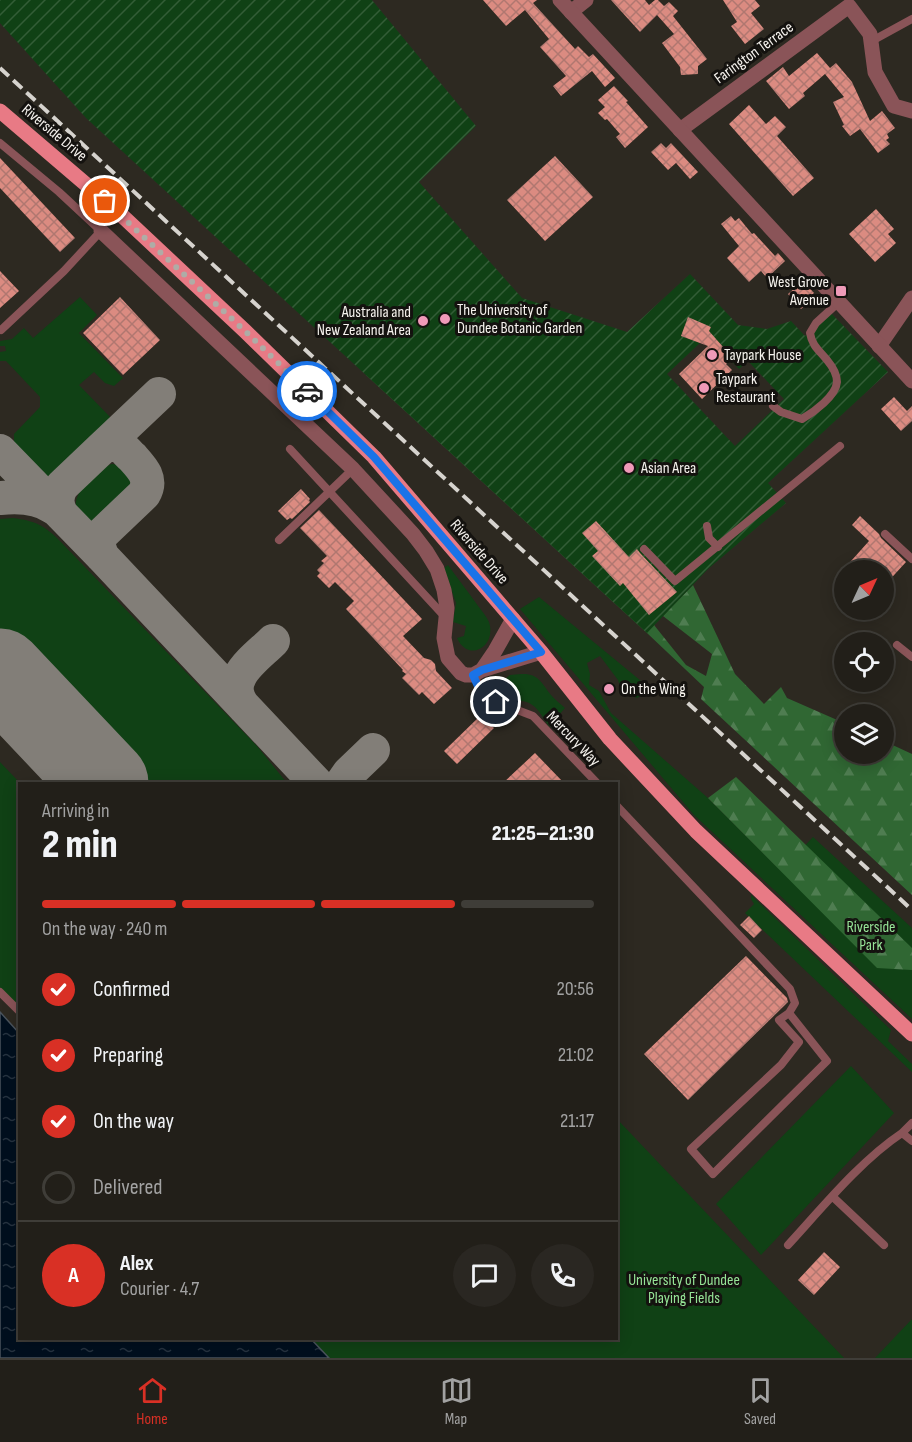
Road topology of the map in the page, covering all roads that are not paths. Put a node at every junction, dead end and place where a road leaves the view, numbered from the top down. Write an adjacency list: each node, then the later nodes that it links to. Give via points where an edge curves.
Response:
1 (560, 0): 3 (street)
2 (586, 0): 3 (street)
3 (571, 12): 8 (street)
4 (912, 19): 5 (lane)
5 (870, 42): 7 (street, via 875,72 894,106); 8 (street, Farington Terrace, via 870,34 849,6)
6 (0, 111): 28 (main road, Riverside Drive, via 116,210 366,449)
7 (912, 111)
8 (680, 130): 12 (street)
9 (0, 143): 10 (lane)
10 (101, 231): 13 (lane); 19 (street)
11 (912, 298): 14 (street)
12 (839, 302): 14 (street); 16 (lane, via 810,333 815,348 834,371 835,389 802,419)
13 (1, 330)
14 (879, 346): 15 (street)
15 (912, 381)
16 (773, 406)
17 (840, 446): 24 (lane)
18 (290, 449): 20 (lane)
19 (353, 469): 20 (lane); 27 (street, via 426,551 444,590)
20 (329, 492): 23 (lane); 27 (lane)
21 (707, 526): 24 (lane)
22 (885, 534): 26 (lane)
23 (279, 540)
24 (718, 547): 25 (lane, via 675,581)
25 (644, 549)
26 (912, 559)
27 (446, 618): 32 (street, via 448,658 461,673)
28 (513, 619): 30 (main road, Riverside Drive); 32 (street)
29 (897, 645): 31 (lane)
30 (541, 652): 32 (street); 38 (main road, Riverside Drive, via 610,739 696,831)
31 (912, 657)
32 (478, 672): 33 (lane, Mercury Way, via 478,686 496,702 533,716)
33 (596, 782)
34 (618, 806): 37 (lane, via 790,989 795,1003)
35 (0, 992): 36 (lane)
36 (18, 1010)
37 (789, 1013): 37 (lane, via 779,1020 799,1042 781,1065 691,1149 713,1174 827,1062)
38 (912, 1034)
39 (912, 1123): 40 (lane)
40 (902, 1133): 41 (lane); 42 (lane, via 862,1166)
41 (912, 1141)
42 (833, 1197): 43 (lane); 44 (lane)
43 (788, 1245)
44 (884, 1245)

